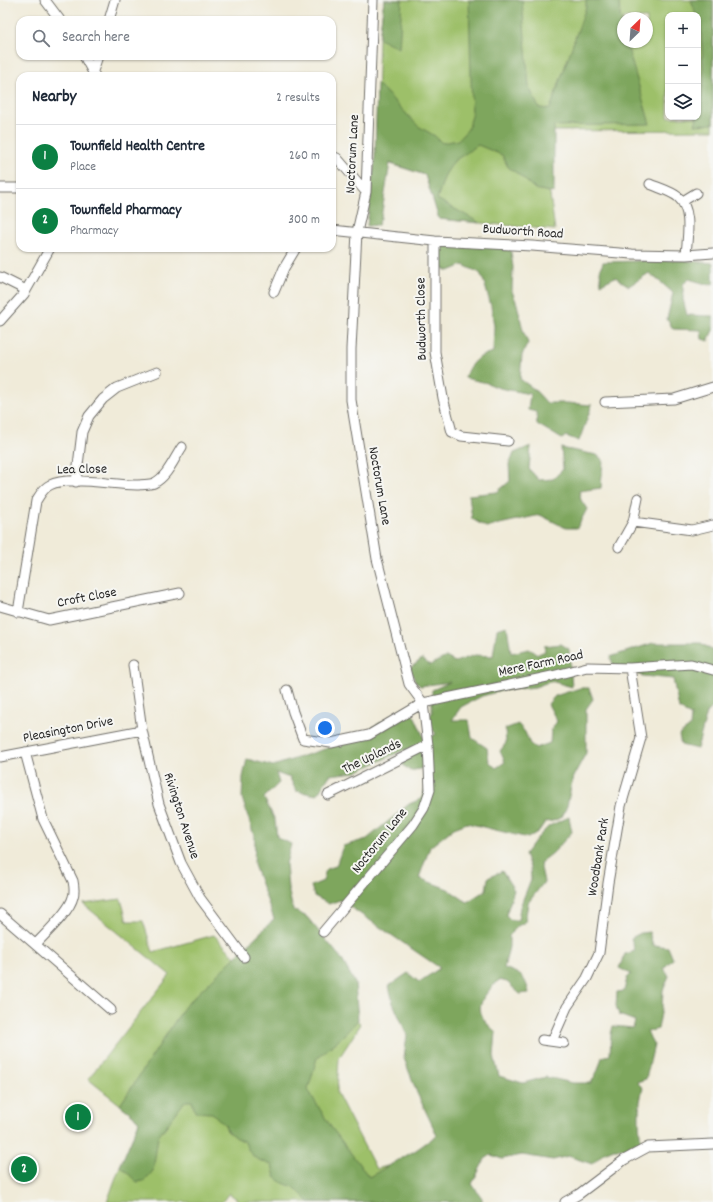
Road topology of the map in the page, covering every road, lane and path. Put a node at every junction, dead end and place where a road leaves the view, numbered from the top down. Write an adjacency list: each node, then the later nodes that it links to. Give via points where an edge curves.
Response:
1 (45, 0): 4 (street)
2 (115, 0): 5 (street)
3 (373, 0): 14 (street, Noctorum Lane)
4 (57, 16)
5 (110, 16)
6 (86, 60): 8 (street)
7 (97, 60): 9 (street)
8 (93, 72)
9 (94, 72)
10 (336, 158): 14 (street)
11 (650, 184): 16 (street, via 678,196)
12 (0, 188): 13 (street)
13 (16, 188)
14 (366, 192): 18 (street, Noctorum Lane)
15 (696, 193): 16 (street)
16 (683, 201): 23 (street, via 688,218)
17 (336, 230): 18 (street, Budworth Road)
18 (357, 232): 19 (street, Budworth Road); 45 (street, Noctorum Lane, via 350,400 377,559 409,684)
19 (435, 241): 23 (street, Budworth Road, via 632,254); 31 (street, Budworth Close, via 435,352 452,432 461,436)
20 (48, 252): 25 (street)
21 (294, 252): 26 (street)
22 (713, 254): 23 (street, Budworth Road)
23 (686, 255)
24 (0, 277): 25 (street)
25 (26, 290): 27 (street)
26 (274, 292)
27 (0, 321)
28 (156, 372): 33 (street, via 116,388 89,416 82,432)
29 (713, 387): 30 (street, via 674,399)
30 (605, 402)
31 (508, 441)
32 (182, 447): 33 (street, Lea Close, via 162,478 152,484)
33 (76, 482): 40 (street, Lea Close, via 49,485 36,501)
34 (638, 498): 35 (street)
35 (633, 522): 36 (street, via 692,530); 37 (street)
36 (713, 525)
37 (619, 547)
38 (180, 593): 40 (street, Croft Close, via 49,620)
39 (0, 606): 40 (street, Croft Close)
40 (18, 612)
41 (133, 665): 46 (street, Rivington Avenue)
42 (630, 668): 43 (street, Mere Farm Road, via 691,664); 45 (street, Mere Farm Road, via 587,667); 57 (street, Woodbank Park, via 640,738 621,806 599,953 588,978 567,1007)
43 (713, 670)
44 (287, 690): 45 (street, Mere Farm Road, via 303,739 331,743 369,735)
45 (422, 703): 47 (street, Noctorum Lane)
46 (142, 730): 48 (street, Pleasington Drive); 54 (street, Rivington Avenue, via 160,804 181,864 200,898)
47 (428, 745): 50 (street, The Uplands); 52 (street, Noctorum Lane, via 430,790 424,808 413,825)
48 (25, 752): 49 (street, Pleasington Drive); 53 (street, via 43,819 74,888 68,908)
49 (0, 757)
50 (328, 795)
51 (0, 914): 53 (street)
52 (323, 932)
53 (36, 944): 55 (street)
54 (244, 958)
55 (111, 1010)
56 (542, 1040): 57 (street)
57 (552, 1041): 58 (street)
58 (564, 1043)
59 (713, 1144): 60 (street, via 648,1147 624,1160)
60 (565, 1202)

